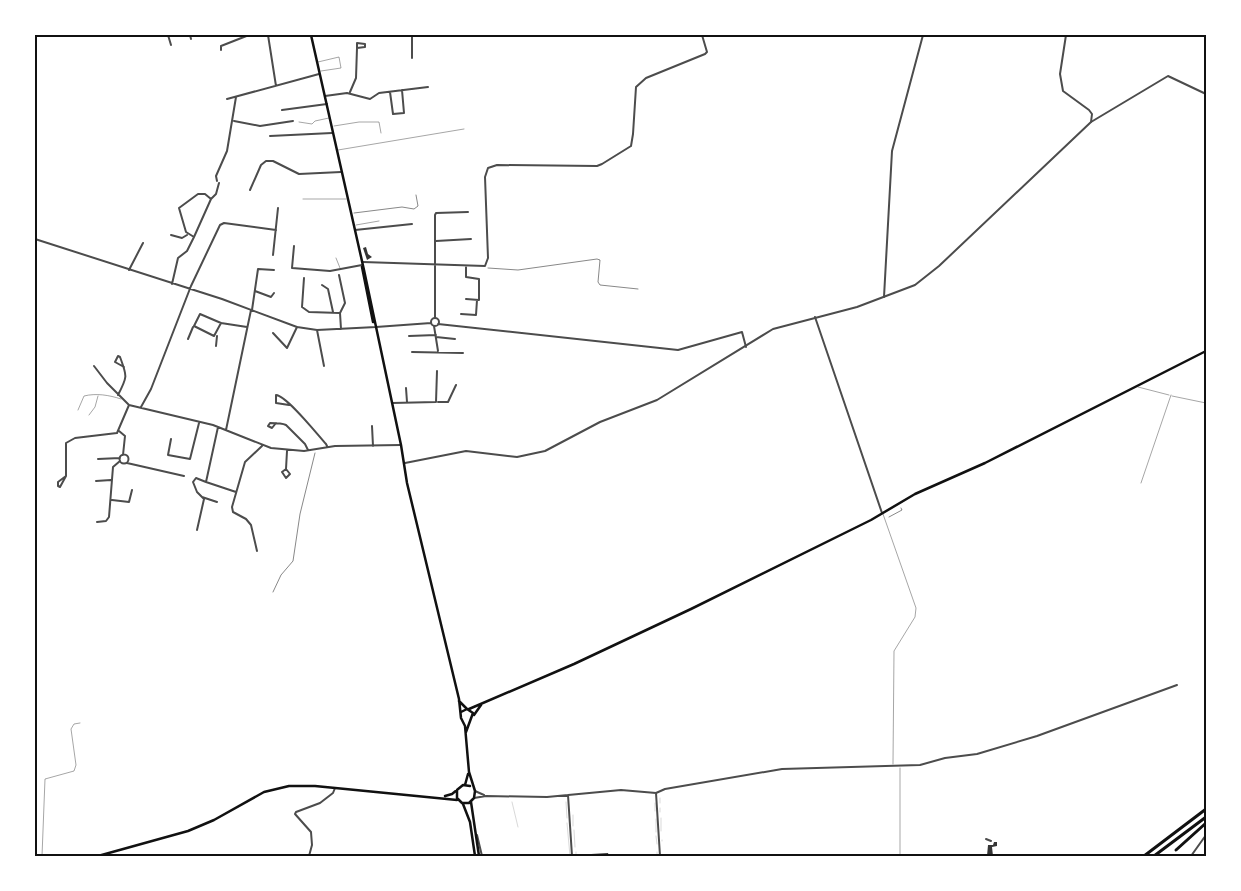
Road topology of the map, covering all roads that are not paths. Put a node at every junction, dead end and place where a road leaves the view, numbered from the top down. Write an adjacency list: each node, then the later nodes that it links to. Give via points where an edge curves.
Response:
1 (168, 35): 11 (street)
2 (190, 35): 10 (street)
3 (249, 35): 13 (street, via 221,46)
4 (268, 35): 17 (street)
5 (311, 35): 15 (main road)
6 (412, 35): 14 (street)
7 (702, 35): 63 (street, via 705,54 646,78 636,86 634,134 628,149 597,166 497,165 488,168 485,177 488,258 485,266)
8 (923, 35): 74 (street, via 892,151)
9 (1066, 35): 32 (street, via 1060,74 1063,91 1092,114)
10 (191, 39)
11 (171, 45)
12 (357, 48): 21 (street, via 356,78)
13 (221, 50)
14 (412, 58)
15 (317, 62): 16 (main road); 16 (lane, via 339,57 340,68)
16 (320, 73): 17 (street); 23 (main road)
17 (276, 86): 24 (street)
18 (428, 87): 19 (street)
19 (402, 90): 20 (street); 20 (street, via 404,113 396,115 392,114)
20 (390, 92): 21 (street, via 379,93 370,100)
21 (349, 93): 23 (street)
22 (1206, 94): 32 (street, via 1168,76)
23 (325, 96): 26 (main road)
24 (236, 97): 25 (street); 29 (street)
25 (228, 99)
26 (327, 104): 27 (street); 28 (main road)
27 (282, 110)
28 (330, 118): 31 (lane, via 312,124); 33 (main road)
29 (233, 121): 30 (street, via 254,125); 41 (street, via 227,151 216,176 216,196)
30 (293, 121)
31 (299, 122)
32 (1091, 122): 74 (street, via 930,275 915,285)
33 (332, 127): 35 (main road); 36 (lane, via 380,122)
34 (464, 129): 38 (lane)
35 (334, 133): 37 (street); 38 (main road)
36 (381, 133)
37 (270, 136)
38 (338, 150): 39 (main road)
39 (342, 172): 40 (street, via 299,174 274,161 266,161); 43 (main road)
40 (250, 190)
41 (210, 199): 52 (street, via 200,194 180,206); 53 (street)
42 (303, 199): 43 (lane)
43 (348, 199): 48 (main road)
44 (278, 208): 49 (street)
45 (468, 212): 56 (street, via 436,213)
46 (378, 221): 48 (lane)
47 (412, 224): 50 (street)
48 (354, 225): 50 (main road)
49 (276, 230): 59 (street); 71 (street, via 221,224 208,245)
50 (355, 230): 62 (main road)
51 (171, 234): 52 (street, via 182,238)
52 (187, 234): 53 (street)
53 (194, 238): 69 (street, via 188,251 178,258)
54 (35, 239): 65 (street)
55 (471, 239): 56 (street)
56 (436, 241): 61 (street)
57 (143, 243): 65 (street)
58 (294, 246): 64 (street, via 292,268)
59 (274, 255)
60 (336, 258): 64 (lane)
61 (436, 263): 62 (street); 63 (street); 82 (street)
62 (361, 264): 64 (street); 90 (main road)
63 (466, 266): 76 (street, via 465,276 481,282)
64 (340, 269)
65 (129, 270): 69 (street)
66 (274, 270): 72 (street, via 258,269)
67 (339, 275): 79 (street, via 345,304)
68 (304, 278): 78 (street, via 302,307 309,312)
69 (172, 284): 71 (street)
70 (322, 285): 78 (street, via 328,290)
71 (189, 290): 77 (street); 122 (street)
72 (255, 291): 73 (street, via 272,298); 77 (street)
73 (274, 292)
74 (884, 297): 81 (street)
75 (466, 299): 76 (street)
76 (477, 300): 80 (street, via 476,315)
77 (252, 310): 88 (street); 89 (street)
78 (333, 312): 79 (street)
79 (340, 313): 91 (street)
80 (461, 314)
81 (815, 317): 100 (street, via 773,328); 155 (street)
82 (436, 318): 84 (street); 85 (street)
83 (221, 323): 86 (street, via 200,314); 88 (street); 94 (street)
84 (431, 323): 87 (street); 90 (street)
85 (438, 324): 87 (street); 100 (street, via 678,350 742,332)
86 (194, 326): 94 (street); 97 (street)
87 (434, 326): 96 (street)
88 (247, 327): 129 (street)
89 (297, 327): 92 (street); 93 (street, via 287,348)
90 (376, 327): 91 (street); 118 (main road)
91 (341, 329): 92 (street)
92 (317, 330): 106 (street)
93 (273, 333)
94 (217, 334): 99 (street)
95 (409, 336): 96 (street)
96 (436, 336): 98 (street); 103 (street)
97 (188, 338)
98 (455, 339)
99 (216, 346)
100 (746, 347): 142 (street, via 657,400 600,422 545,451 517,457 466,451)
101 (1206, 351): 110 (main road)
102 (412, 352): 103 (street)
103 (438, 352): 104 (street)
104 (463, 353)
105 (94, 366): 113 (street)
106 (324, 366)
107 (124, 367): 107 (street, via 115,362 118,356 120,357); 113 (street, via 127,378)
108 (438, 371): 117 (street)
109 (456, 385): 117 (street, via 448,402)
110 (1137, 387): 114 (lane); 155 (main road)
111 (406, 388): 116 (street)
112 (98, 395): 115 (lane); 123 (lane, via 84,396); 124 (lane)
113 (118, 395): 115 (street)
114 (1171, 395): 119 (lane); 149 (lane)
115 (122, 399): 120 (street)
116 (408, 402): 117 (street); 118 (street)
117 (436, 402)
118 (392, 403): 133 (main road)
119 (1206, 403)
120 (129, 405): 122 (street); 130 (street)
121 (289, 405): 121 (street, via 276,403 276,396 283,398); 135 (street)
122 (141, 407): 125 (street)
123 (78, 410)
124 (89, 415)
125 (199, 422): 128 (street); 131 (street, via 190,459 167,454)
126 (276, 423): 137 (street, via 286,425)
127 (372, 426): 134 (street)
128 (218, 427): 129 (street); 148 (street)
129 (226, 430): 132 (street)
130 (119, 431): 138 (street, via 125,436); 144 (street, via 74,438 68,442 64,450)
131 (171, 439)
132 (262, 445): 136 (street); 151 (street, via 245,462)
133 (402, 445): 134 (street); 142 (main road)
134 (373, 446): 135 (street)
135 (327, 447): 137 (street)
136 (287, 450): 137 (street); 143 (street)
137 (308, 450)
138 (123, 455): 140 (street); 141 (street, via 128,457)
139 (98, 459): 140 (street)
140 (120, 460): 141 (street); 146 (street, via 114,464)
141 (127, 463): 145 (street)
142 (403, 463): 160 (main road)
143 (286, 469)
144 (66, 476)
145 (184, 476)
146 (112, 480): 147 (street); 153 (street)
147 (96, 482)
148 (206, 482): 151 (street); 152 (street, via 193,480)
149 (1141, 483)
150 (132, 490): 153 (street, via 129,502)
151 (236, 492): 158 (street, via 233,512 251,525)
152 (202, 497): 154 (street); 157 (street)
153 (111, 500): 156 (street, via 108,518)
154 (217, 502)
155 (882, 512): 161 (main road, via 691,609); 169 (lane, via 916,608 915,617 894,651)
156 (97, 522)
157 (197, 530)
158 (257, 550)
159 (1177, 685): 170 (street, via 977,754)
160 (459, 699): 162 (main road); 163 (main road)
161 (484, 702): 162 (main road); 164 (main road)
162 (468, 709): 163 (main road); 164 (main road)
163 (461, 713): 165 (main road)
164 (474, 714): 166 (main road)
165 (464, 721): 166 (main road); 168 (main road)
166 (470, 721): 168 (main road)
167 (80, 723): 192 (lane, via 71,729 74,770 45,779)
168 (466, 736): 171 (main road)
169 (893, 766): 170 (street); 177 (street, via 782,769)
170 (900, 766): 199 (lane)
171 (469, 772): 172 (main road); 173 (main road)
172 (465, 785): 173 (main road); 175 (main road)
173 (472, 787): 176 (main road)
174 (335, 788): 180 (main road); 193 (main road, via 300,785 270,790 202,825); 194 (street, via 320,803 295,814 312,832)
175 (457, 790): 180 (main road); 182 (main road)
176 (474, 791): 179 (street); 181 (main road)
177 (656, 793): 178 (street, via 621,790); 198 (street)
178 (568, 795): 179 (street, via 547,798); 197 (street)
179 (486, 796): 181 (street)
180 (442, 797): 182 (main road)
181 (474, 798): 183 (main road)
182 (458, 800): 184 (main road)
183 (471, 802): 184 (main road); 196 (main road)
184 (462, 803): 195 (main road, via 470,822)
185 (1206, 810): 200 (highway)
186 (1206, 817): 201 (highway)
187 (1206, 823): 191 (highway)
188 (1206, 835): 202 (street)
189 (986, 839): 190 (street)
190 (990, 841)
191 (1176, 850)
192 (42, 856)
193 (98, 856)
194 (309, 856)
195 (475, 856)
196 (480, 856)
197 (572, 856)
198 (660, 856)
199 (900, 856)
200 (1144, 856)
201 (1154, 856)
202 (1191, 856)

